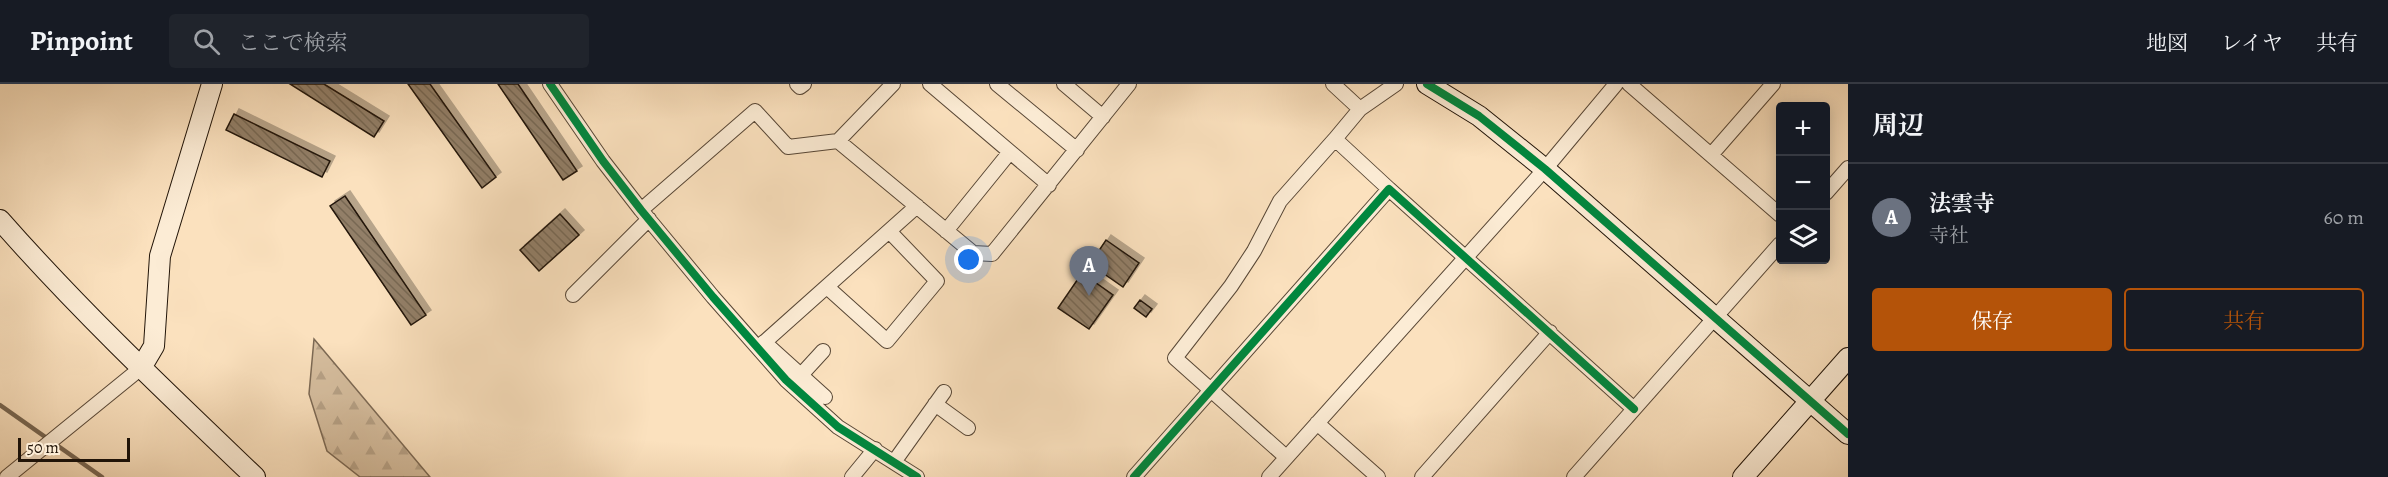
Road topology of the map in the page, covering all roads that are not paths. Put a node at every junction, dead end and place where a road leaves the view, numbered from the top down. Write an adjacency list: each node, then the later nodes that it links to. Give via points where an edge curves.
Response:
1 (212, 84): 43 (street, via 160,256 154,346)
2 (797, 84): 3 (street)
3 (804, 84)
4 (893, 84): 19 (street)
5 (930, 84): 21 (street)
6 (997, 84): 20 (street)
7 (1064, 84): 17 (street)
8 (1129, 84): 17 (street)
9 (1333, 84): 16 (street)
10 (1396, 84): 16 (street)
11 (1427, 84): 24 (street, via 1479,116)
12 (1616, 84): 24 (street)
13 (1629, 84): 22 (street)
14 (1773, 84): 22 (street)
15 (554, 86): 30 (street, via 603,161)
16 (1360, 110): 18 (street)
17 (1103, 117): 20 (street)
18 (1335, 139): 26 (street); 45 (street, via 1280,201 1231,286 1175,358)
19 (838, 141): 28 (street); 30 (street, via 788,147 755,111)
20 (1077, 150): 25 (street)
21 (1010, 152): 25 (street); 33 (street)
22 (1711, 155): 29 (street)
23 (1848, 168): 27 (street)
24 (1545, 169): 35 (street); 38 (street)
25 (1049, 185): 33 (street, via 992,254 973,253)
26 (1389, 189): 35 (street); 45 (street)
27 (1830, 189)
28 (917, 206): 32 (street); 33 (street)
29 (1776, 212)
30 (645, 214): 37 (street); 40 (street, via 713,297)
31 (0, 220): 43 (street)
32 (889, 231): 36 (street); 36 (street, via 937,281 887,341)
33 (946, 231)
34 (1776, 249): 38 (street)
35 (1466, 257): 39 (street); 51 (street)
36 (826, 287): 40 (street)
37 (573, 295)
38 (1714, 319): 48 (street); 50 (street)
39 (1550, 332): 50 (street); 65 (street)
40 (762, 344): 44 (street); 54 (street, via 786,380 829,419)
41 (823, 351): 44 (street)
42 (1848, 358): 48 (street)
43 (141, 368): 58 (street); 59 (street)
44 (801, 375): 47 (street)
45 (1211, 390): 55 (street); 62 (street)
46 (944, 392): 49 (street)
47 (825, 397)
48 (1811, 401): 53 (street); 57 (street)
49 (935, 405): 52 (street); 56 (street)
50 (1634, 409): 66 (street)
51 (1317, 423): 55 (street); 64 (street)
52 (968, 428)
53 (1848, 434)
54 (875, 449): 56 (street); 60 (street)
55 (1286, 457): 63 (street)
56 (894, 462): 61 (street)
57 (1751, 474)
58 (7, 477)
59 (255, 477)
60 (852, 477)
61 (917, 477)
62 (1134, 477)
63 (1269, 477)
64 (1378, 477)
65 (1422, 477)
66 (1574, 477)

